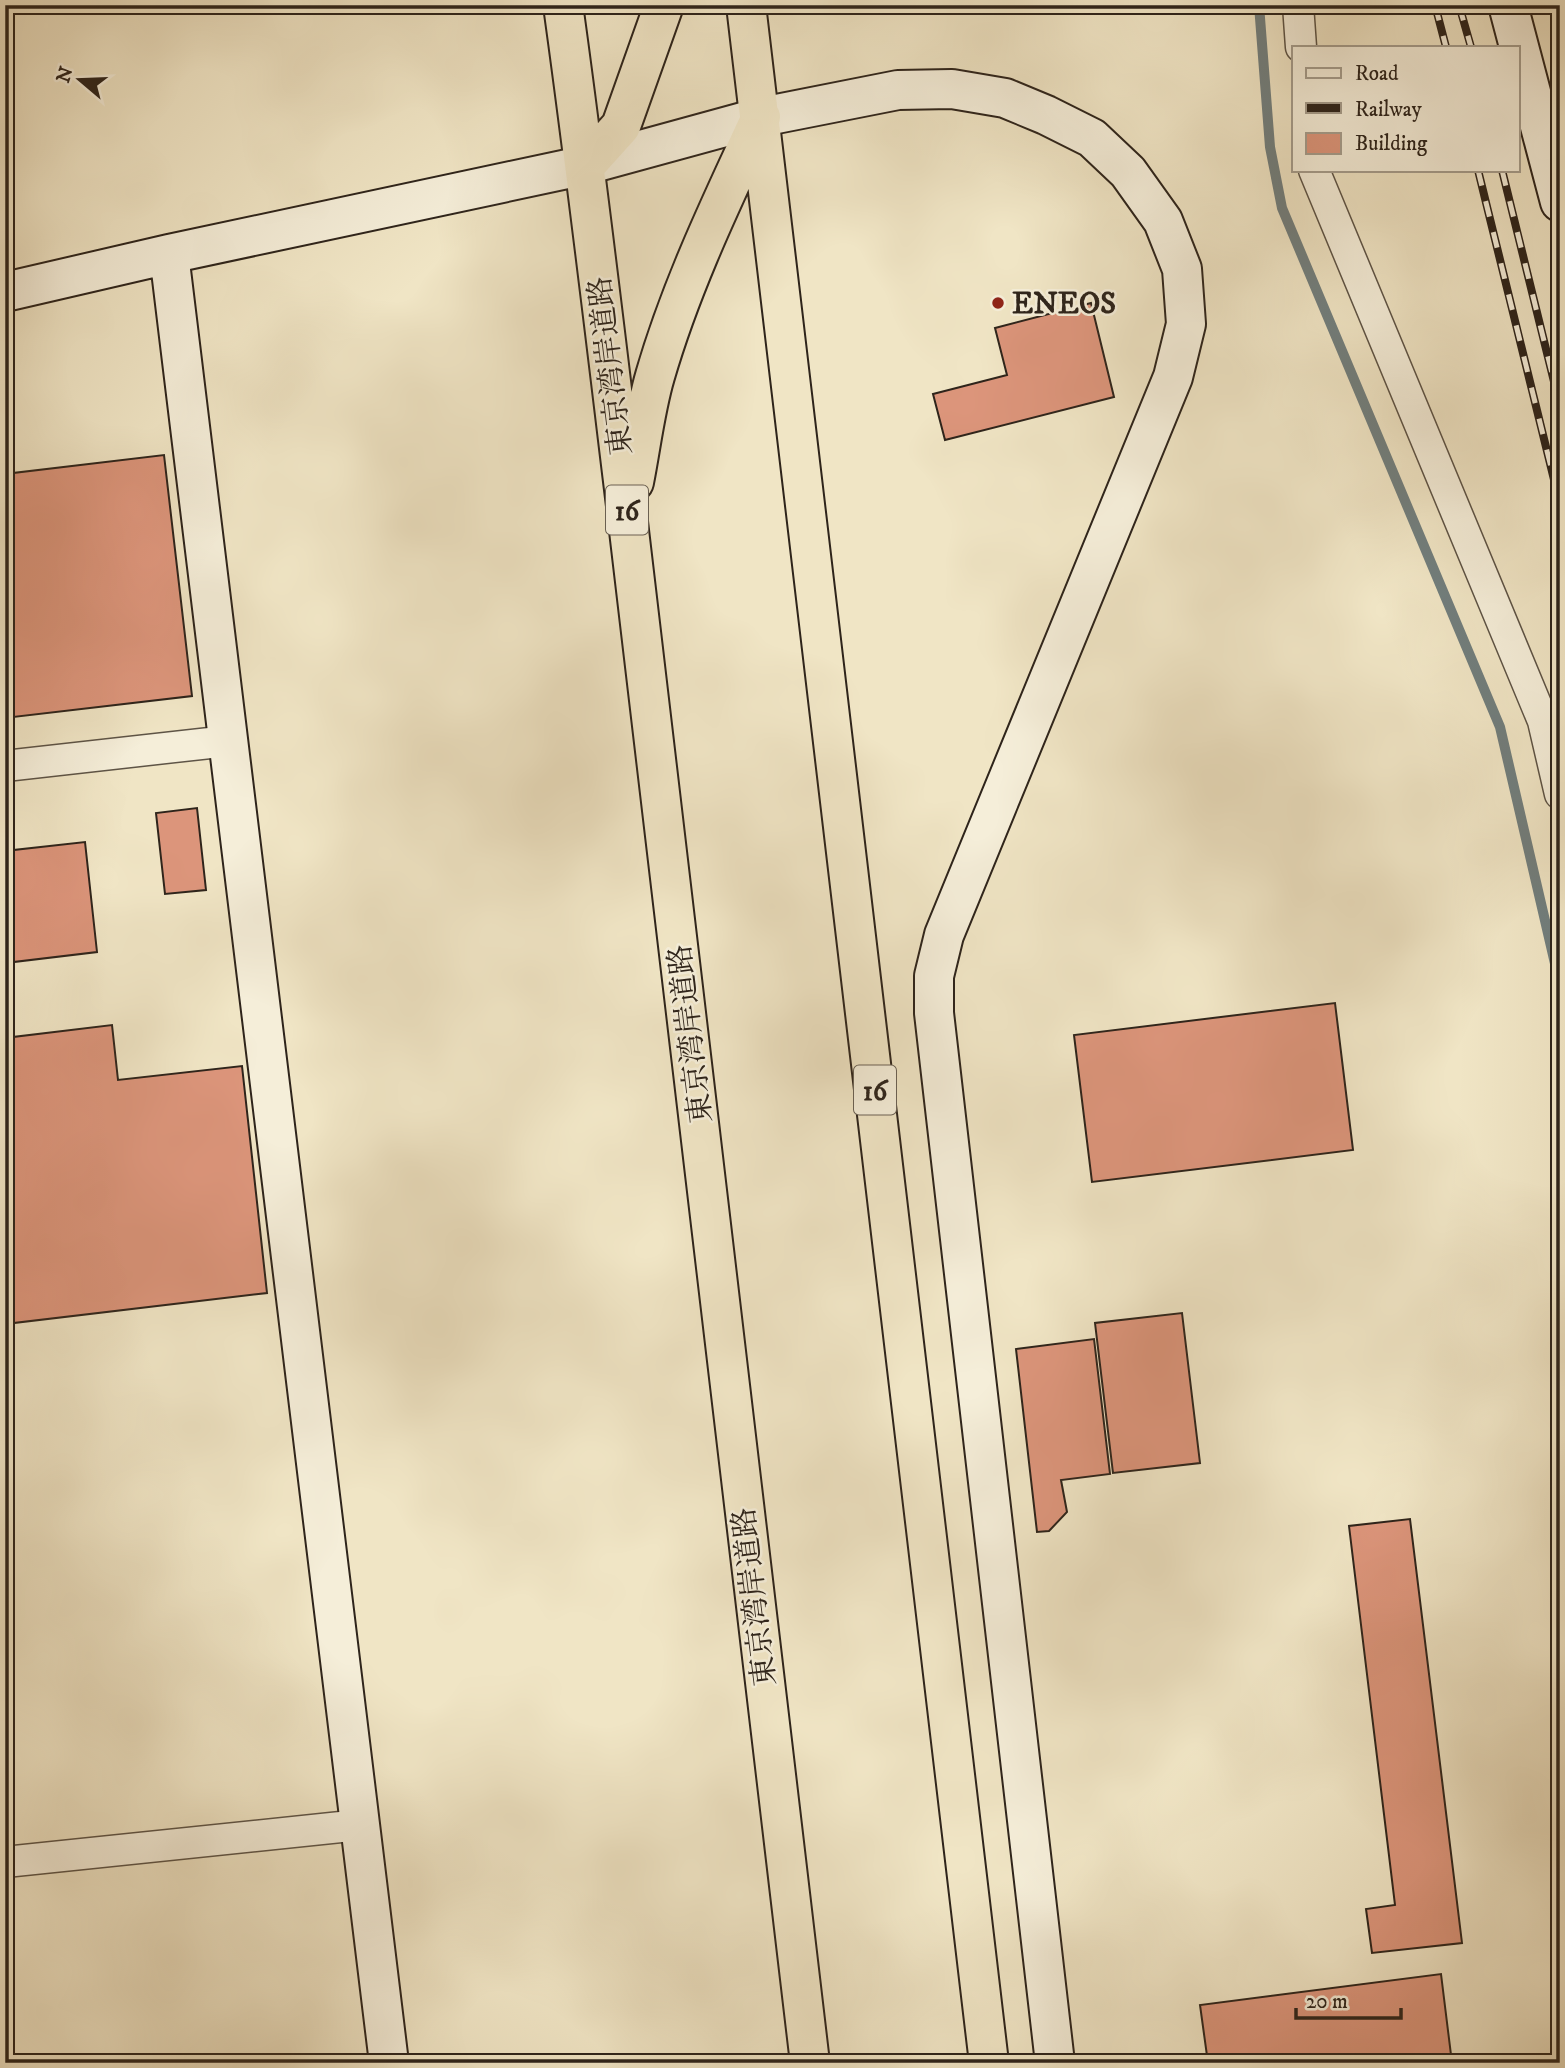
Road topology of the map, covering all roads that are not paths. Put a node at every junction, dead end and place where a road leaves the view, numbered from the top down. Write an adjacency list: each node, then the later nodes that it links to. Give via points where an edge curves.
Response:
1 (564, 5): 10 (highway, 東京湾岸道路 / 16)
2 (664, 5): 10 (highway, via 621,125)
3 (747, 5): 9 (highway, 16)
4 (1298, 5): 6 (street)
5 (1507, 5): 7 (street)
6 (1301, 46)
7 (1518, 46)
8 (1520, 53): 12 (street)
9 (761, 117): 10 (street); 15 (highway, via 706,238 654,378); 23 (highway, 16); 24 (street, via 898,90 952,89 1004,97 1092,138 1128,172 1163,221 1182,269 1186,324 1173,377 944,935 934,976 933,1013)
10 (586, 165): 13 (street); 15 (highway, 東京湾岸道路 / 16)
11 (1315, 172): 18 (street, via 1543,721)
12 (1560, 202)
13 (169, 254): 14 (street); 16 (street)
14 (5, 292)
15 (628, 518): 22 (highway, 東京湾岸道路 / 16)
16 (228, 741): 17 (street); 19 (street)
17 (5, 766)
18 (1560, 794)
19 (359, 1825): 20 (street); 21 (street)
20 (5, 1862)
21 (388, 2063)
22 (810, 2063)
23 (989, 2063)
24 (1055, 2063)

